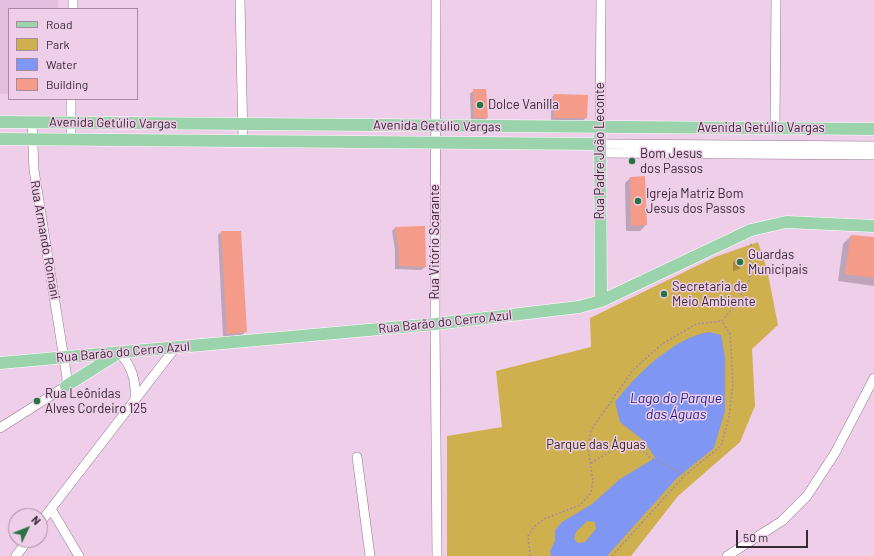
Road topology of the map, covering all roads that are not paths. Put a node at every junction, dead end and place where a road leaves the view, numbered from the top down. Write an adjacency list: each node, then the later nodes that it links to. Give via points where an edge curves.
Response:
1 (240, 0): 9 (street)
2 (436, 0): 10 (street, Rua Vitório Scarante)
3 (601, 0): 11 (street, Rua Padre João Leconte)
4 (776, 0): 12 (street)
5 (71, 100): 8 (street)
6 (0, 122): 7 (main road, Avenida Getúlio Vargas)
7 (32, 122): 8 (main road, Avenida Getúlio Vargas); 15 (street, Rua Armando Romani)
8 (71, 124): 9 (main road, Avenida Getúlio Vargas); 16 (street)
9 (242, 125): 10 (main road, Avenida Getúlio Vargas); 17 (street)
10 (436, 126): 11 (main road, Avenida Getúlio Vargas); 18 (street, Rua Vitório Scarante)
11 (600, 127): 12 (main road, Avenida Getúlio Vargas); 20 (main road, Rua Padre João Leconte)
12 (775, 128): 13 (main road, Avenida Getúlio Vargas)
13 (874, 128)
14 (0, 139): 15 (main road, Avenida Getúlio Vargas)
15 (32, 139): 16 (main road, Avenida Getúlio Vargas); 27 (street, Rua Armando Romani, via 34,170)
16 (71, 141): 17 (main road, Avenida Getúlio Vargas)
17 (243, 142): 18 (main road, Avenida Getúlio Vargas)
18 (436, 143): 20 (main road, Avenida Getúlio Vargas); 24 (street, Rua Vitório Scarante)
19 (874, 146): 20 (street, Avenida Getúlio Vargas)
20 (600, 148): 21 (street, Avenida Getúlio Vargas); 23 (main road, Rua Padre João Leconte)
21 (874, 155)
22 (874, 226): 23 (main road, Rua Barão do Cerro Azul, via 786,222 751,230)
23 (601, 301): 24 (main road, Rua Barão do Cerro Azul, via 579,307)
24 (434, 324): 25 (main road, Rua Barão do Cerro Azul); 38 (street, Rua Vitório Scarante)
25 (175, 348): 26 (main road, Rua Barão do Cerro Azul); 31 (street)
26 (120, 353): 27 (main road, Rua Barão do Cerro Azul); 30 (main road); 31 (street, via 128,362 133,374 136,386)
27 (65, 357): 28 (main road, Rua Barão do Cerro Azul); 30 (street, Rua Armando Romani)
28 (0, 363)
29 (873, 383): 39 (street, via 822,475 807,496 782,521)
30 (66, 386): 32 (street)
31 (135, 399): 34 (street)
32 (0, 428)
33 (357, 457): 37 (street)
34 (50, 508): 35 (street); 36 (street)
35 (48, 511)
36 (79, 556)
37 (370, 556)
38 (437, 556)
39 (727, 556)

